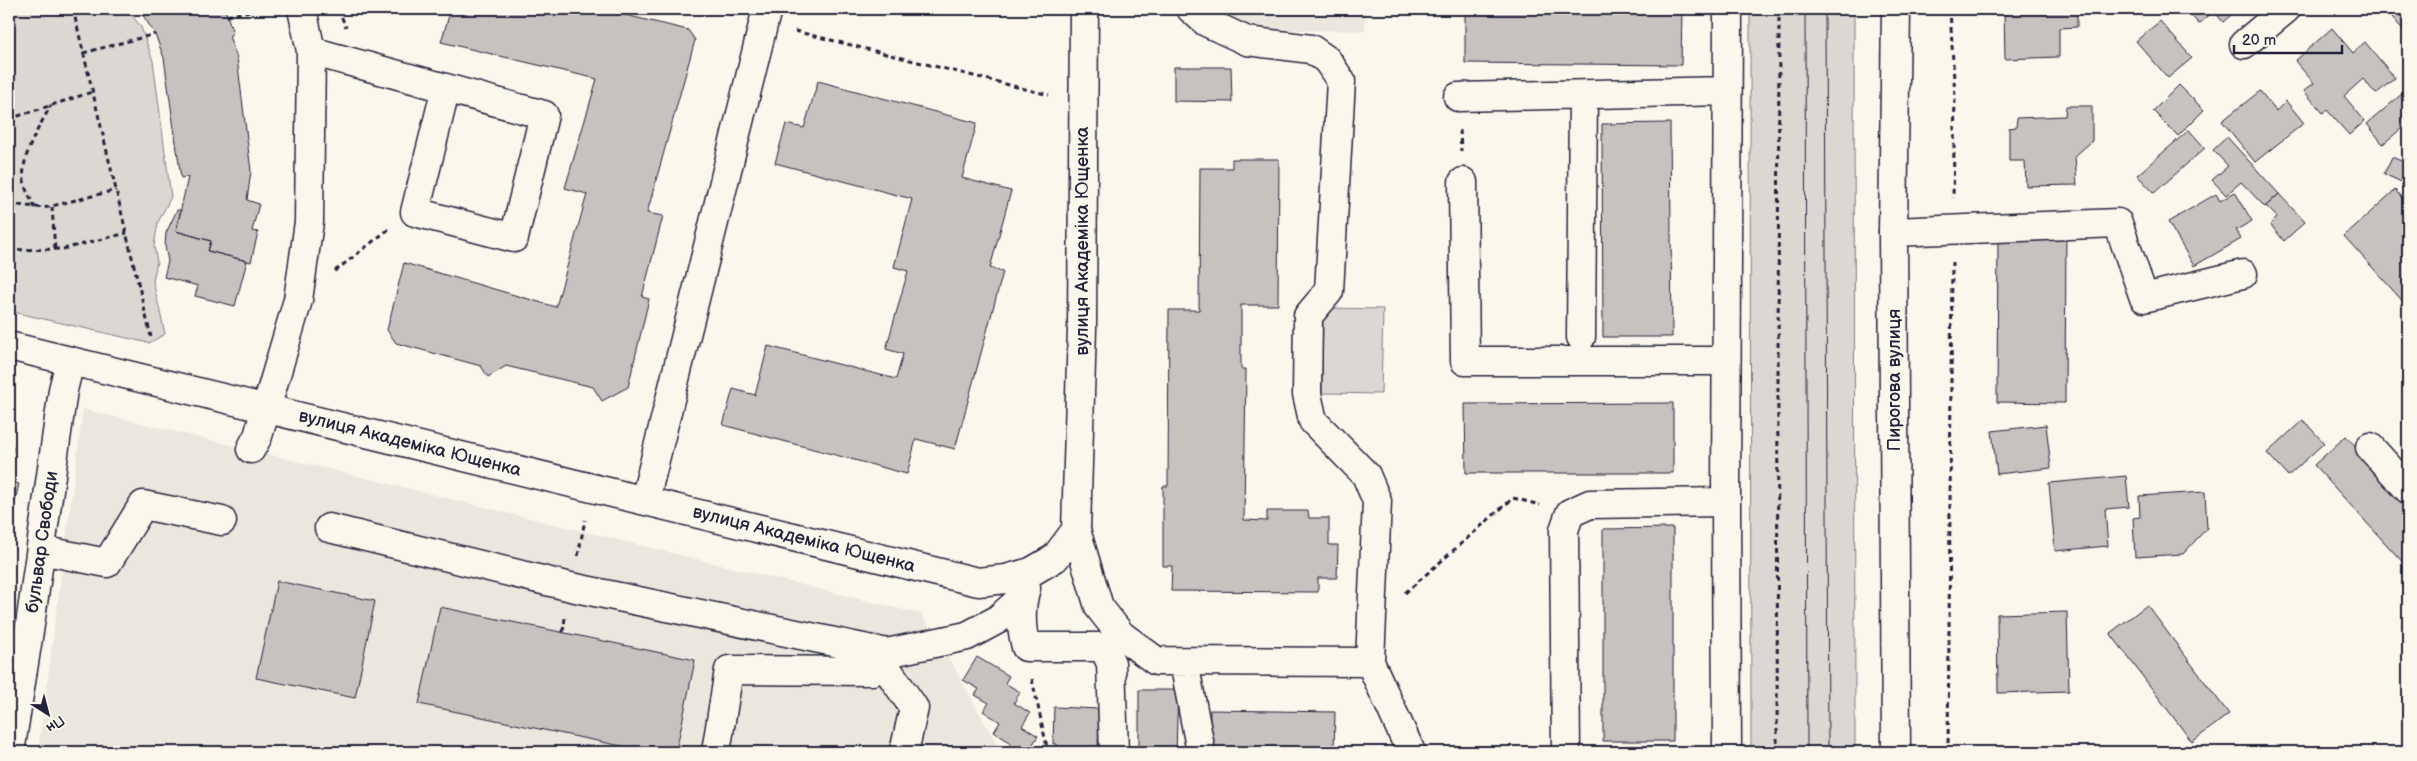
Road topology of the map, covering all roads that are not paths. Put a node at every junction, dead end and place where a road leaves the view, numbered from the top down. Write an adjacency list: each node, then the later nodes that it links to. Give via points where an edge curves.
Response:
1 (302, 9): 9 (street)
2 (1084, 9): 29 (street, вулиця Академіка Ющенка, via 1082,328)
3 (1191, 9): 35 (street, via 1206,22 1246,41 1311,49 1327,60 1341,81 1329,291 1308,316 1307,394 1313,421 1366,475 1376,501)
4 (1728, 9): 11 (street)
5 (1896, 9): 15 (street, Пирогова вулиця)
6 (2286, 9): 8 (street)
7 (765, 16): 25 (street)
8 (2244, 44)
9 (312, 51): 10 (street); 21 (street, via 309,222 298,300)
10 (446, 88): 10 (street, via 414,212 514,238 544,114)
11 (1727, 92): 12 (street); 19 (street)
12 (1583, 95): 13 (street); 17 (street)
13 (1458, 97)
14 (1463, 182): 19 (street, via 1465,361)
15 (1892, 232): 16 (street, via 2118,223 2144,298); 44 (street, Пирогова вулиця)
16 (2243, 274)
17 (1581, 337)
18 (9, 346): 20 (street, вулиця Академіка Ющенка)
19 (1726, 361): 26 (street)
20 (70, 362): 21 (street, вулиця Академіка Ющенка); 30 (street, бульвар Свободи, via 63,390)
21 (266, 408): 23 (street); 25 (street, вулиця Академіка Ющенка)
22 (2370, 447): 24 (street)
23 (251, 449)
24 (2408, 489)
25 (645, 500): 31 (street, вулиця Академіка Ющенка, via 978,582 1006,579)
26 (1726, 502): 42 (street, via 1590,504 1570,513 1564,530); 43 (street)
27 (222, 521): 30 (street, via 143,505 107,563)
28 (329, 528): 33 (street, via 571,587)
29 (1076, 530): 31 (street, вулиця Академіка Ющенка, via 1055,558); 34 (street, via 1100,607 1121,634 1156,661)
30 (41, 550): 32 (street, бульвар Свободи)
31 (1027, 585): 33 (street, via 997,620 968,636); 39 (street, via 1022,628 1026,647 1103,647 1111,663)
32 (20, 623): 36 (street, бульвар Свободи)
33 (884, 656): 37 (street, via 873,671 729,670); 38 (street, via 914,708)
34 (1184, 662): 35 (street); 40 (street)
35 (1370, 662): 41 (street)
36 (10, 752)
37 (716, 752)
38 (904, 752)
39 (1114, 752)
40 (1201, 752)
41 (1411, 752)
42 (1566, 752)
43 (1727, 752)
44 (1896, 752)

